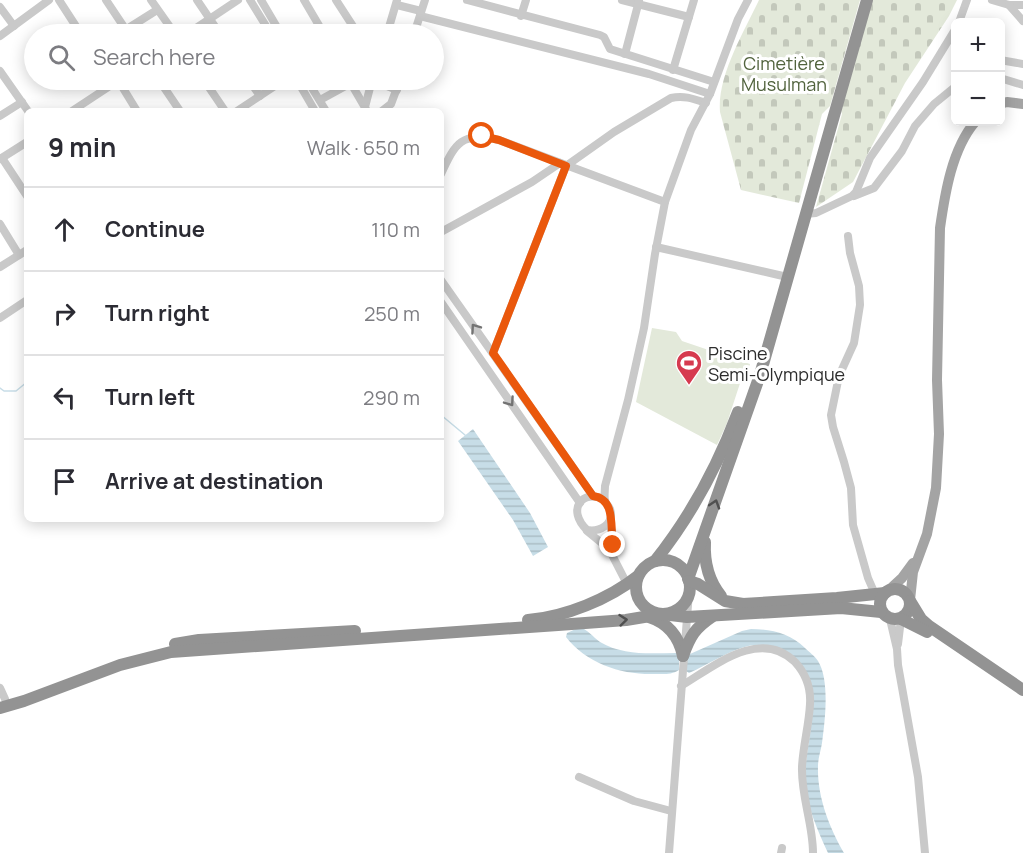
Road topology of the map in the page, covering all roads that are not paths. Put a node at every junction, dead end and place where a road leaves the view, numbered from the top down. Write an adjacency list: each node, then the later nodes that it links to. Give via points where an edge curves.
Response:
1 (49, 0): 45 (street)
2 (59, 0): 33 (street)
3 (106, 0): 34 (street)
4 (151, 0): 26 (street)
5 (196, 0): 31 (street)
6 (238, 0): 31 (street)
7 (250, 0): 39 (street)
8 (261, 0): 40 (street)
9 (304, 0): 41 (street)
10 (336, 0): 42 (street)
11 (425, 0): 27 (street)
12 (467, 0): 28 (street)
13 (526, 0): 28 (street)
14 (622, 0): 22 (street)
15 (694, 0): 29 (street)
16 (748, 0): 54 (street)
17 (862, 0): 106 (highway)
18 (867, 0): 98 (highway)
19 (968, 0): 30 (street)
20 (992, 0): 23 (street)
21 (397, 2): 27 (street); 43 (street)
22 (639, 2): 29 (street); 48 (street)
23 (1009, 5): 24 (street); 32 (street)
24 (1023, 5)
25 (0, 7): 45 (street)
26 (157, 10): 35 (street); 36 (street)
27 (420, 14): 44 (street); 69 (street)
28 (521, 16): 48 (street, via 600,35 610,49)
29 (689, 17): 51 (street)
30 (960, 18)
31 (210, 19): 37 (street); 38 (street)
32 (1023, 21)
33 (75, 24)
34 (118, 24)
35 (135, 24)
36 (168, 24)
37 (202, 24)
38 (213, 24)
39 (265, 24)
40 (275, 24)
41 (318, 24)
42 (352, 24)
43 (390, 24)
44 (417, 24)
45 (14, 26): 46 (street)
46 (0, 36)
47 (951, 36): 96 (street, via 870,158)
48 (625, 54): 51 (street)
49 (1005, 61): 50 (street)
50 (1023, 64)
51 (674, 70): 54 (street)
52 (0, 71): 72 (street)
53 (1005, 80): 55 (street)
54 (714, 82): 69 (street)
55 (1023, 85)
56 (102, 90): 73 (street)
57 (122, 90): 80 (street)
58 (166, 90): 81 (street)
59 (211, 90): 82 (street)
60 (256, 90): 70 (street)
61 (269, 90): 70 (street)
62 (302, 90): 84 (street)
63 (314, 90): 71 (street)
64 (340, 90): 71 (street)
65 (355, 90): 86 (street)
66 (370, 90): 87 (street)
67 (397, 90): 88 (street)
68 (951, 90): 96 (street, via 915,126 874,188)
69 (710, 94): 74 (street)
70 (260, 96): 83 (street)
71 (320, 100): 85 (street)
72 (22, 102): 77 (street); 89 (street)
73 (85, 102): 78 (street); 79 (street)
74 (706, 103): 93 (street, via 690,97 671,98); 97 (street, via 691,130)
75 (1005, 103): 76 (main road)
76 (1023, 104)
77 (26, 108)
78 (76, 108)
79 (89, 108)
80 (135, 108)
81 (178, 108)
82 (223, 108)
83 (242, 108)
84 (311, 108)
85 (324, 108)
86 (365, 108)
87 (366, 108)
88 (386, 108)
89 (0, 116)
90 (973, 126): 119 (main road, via 959,150 941,217 936,488 927,534)
91 (24, 144): 92 (street)
92 (1, 159): 95 (street)
93 (563, 165): 94 (street, via 482,136 458,143); 97 (street); 100 (street); 111 (street)
94 (444, 167)
95 (24, 192)
96 (852, 196): 98 (street, via 816,213)
97 (665, 202): 102 (street)
98 (805, 214): 117 (highway, one-way to 98, via 760,375)
99 (0, 224): 104 (street)
100 (444, 230)
101 (848, 236): 124 (street, via 860,305 854,343 839,376 832,427 851,488 853,525 868,578)
102 (656, 247): 106 (street); 113 (street, via 644,328 605,486)
103 (24, 252): 104 (street)
104 (19, 255): 105 (street)
105 (0, 267)
106 (783, 276): 120 (highway, via 754,371 728,438 694,505)
107 (444, 284): 111 (street, one-way to 107)
108 (24, 302): 110 (street)
109 (444, 306): 114 (street, one-way to 114)
110 (0, 318)
111 (493, 353): 112 (street)
112 (593, 496): 113 (street); 114 (street)
113 (605, 500): 115 (street, via 610,507)
114 (580, 503): 116 (street, via 577,518)
115 (610, 520): 116 (street, via 598,531); 118 (street)
116 (587, 530): 118 (street)
117 (707, 530): 123 (highway); 126 (highway, via 704,552 708,573)
118 (615, 557): 122 (street)
119 (917, 558): 124 (main road, via 902,579); 125 (main road)
120 (655, 561): 121 (highway); 123 (highway, via 671,562 685,571)
121 (638, 576): 122 (highway); 127 (highway, via 636,591 642,605)
122 (627, 584): 132 (highway)
123 (689, 584): 126 (highway); 127 (highway, via 687,598 680,608); 130 (street)
124 (883, 592): 125 (highway, via 899,590); 126 (highway, via 748,604); 131 (highway, via 880,602)
125 (910, 600): 131 (highway, via 909,612); 135 (highway, via 929,626)
126 (725, 601)
127 (662, 614): 129 (highway); 130 (highway)
128 (715, 615): 130 (highway); 131 (highway, via 841,608); 133 (highway, via 696,629)
129 (648, 617): 132 (highway, one-way to 129); 133 (highway, via 672,631)
130 (687, 617): 133 (street)
131 (891, 617): 136 (highway, via 941,640); 142 (street, via 918,777)
132 (558, 621): 137 (highway, via 199,640 109,661)
133 (683, 656): 134 (street)
134 (681, 686): 139 (street); 141 (street, via 750,649 775,650 800,668 806,676 810,703 802,778)
135 (1023, 690)
136 (1023, 698)
137 (1, 699)
138 (579, 777): 139 (street, via 634,801)
139 (671, 811): 140 (street)
140 (669, 853)
141 (813, 853)
142 (925, 853)

